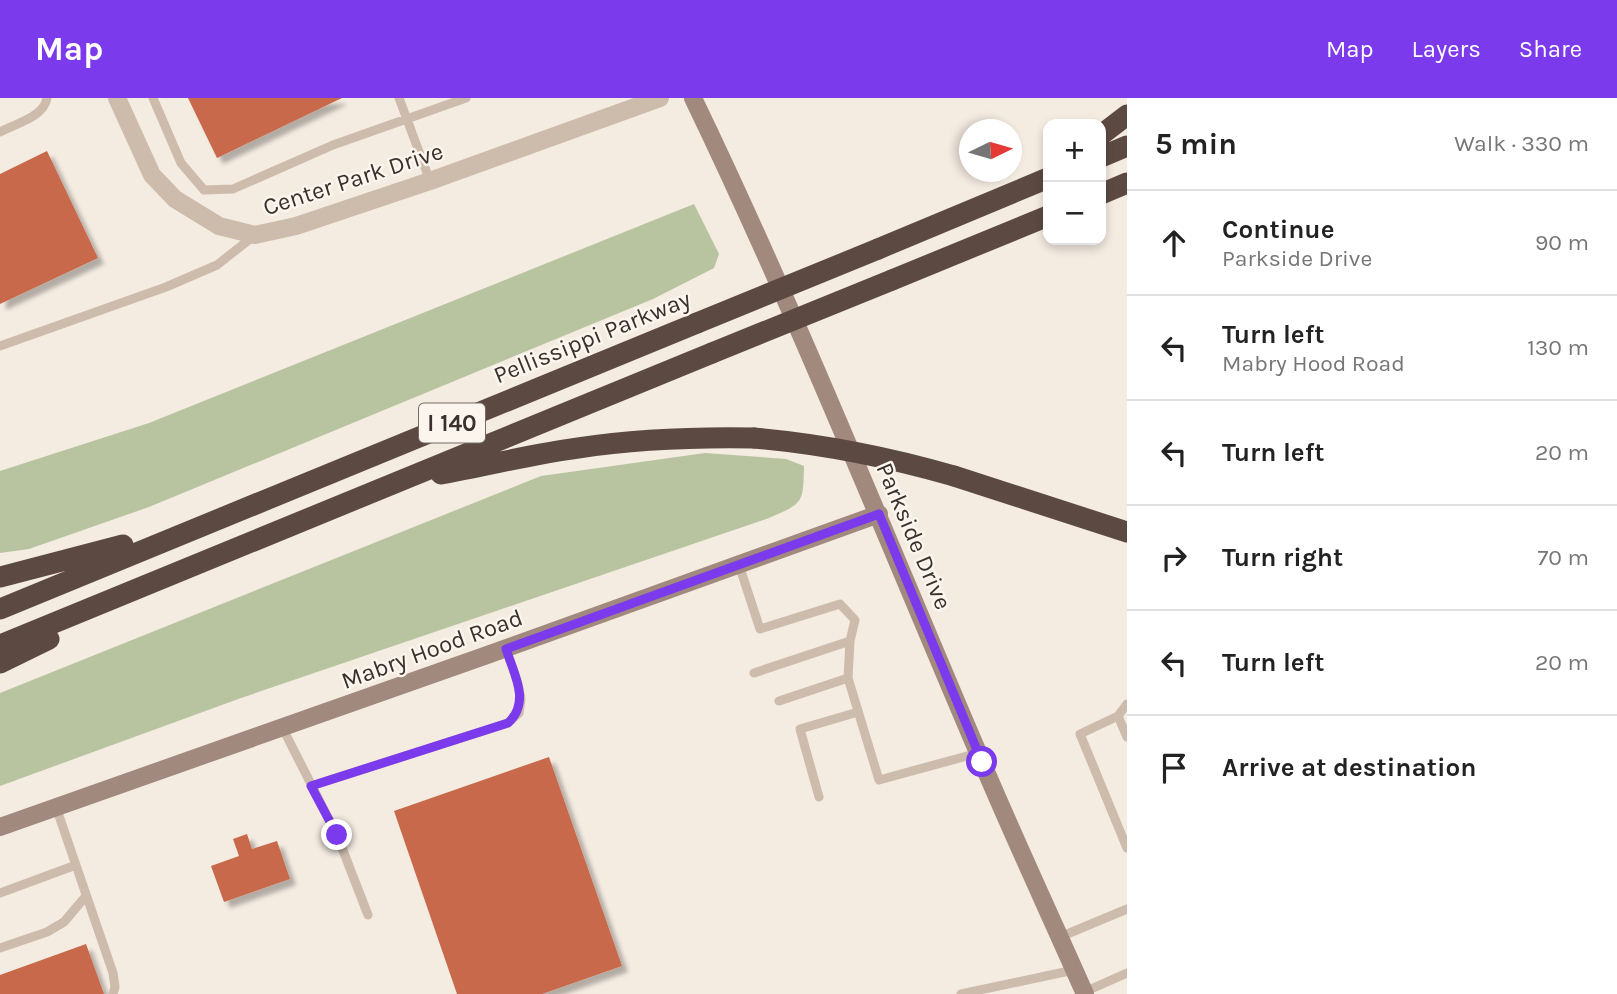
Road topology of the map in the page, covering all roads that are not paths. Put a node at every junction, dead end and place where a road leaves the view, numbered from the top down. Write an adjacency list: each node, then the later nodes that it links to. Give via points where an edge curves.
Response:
1 (47, 98): 11 (lane, via 39,113)
2 (117, 98): 21 (street, Center Park Drive, via 152,175 174,199 219,226)
3 (153, 98): 9 (lane, via 181,163 204,190 233,189)
4 (399, 98): 9 (lane)
5 (466, 98): 9 (lane)
6 (660, 98): 16 (street, Center Park Drive)
7 (693, 98): 24 (street, Parkside Drive)
8 (1127, 115): 10 (highway)
9 (407, 118): 16 (lane)
10 (1106, 131)
11 (0, 132)
12 (1127, 146): 13 (highway)
13 (1106, 155)
14 (1043, 172): 19 (highway)
15 (1043, 180): 19 (highway, Pellissippi Parkway / I 140)
16 (430, 181): 21 (street, Center Park Drive)
17 (1127, 183): 18 (highway)
18 (1106, 192)
19 (1004, 197): 25 (highway, Pellissippi Parkway / I 140, bridge)
20 (1043, 218): 23 (highway, I 140, bridge)
21 (256, 235): 22 (lane, via 217,265)
22 (0, 346)
23 (401, 482): 26 (highway, bridge, via 631,441 754,438 860,452 954,476); 29 (highway, I 140)
24 (879, 514): 27 (street, Mabry Hood Road); 43 (street, Parkside Drive)
25 (206, 523): 28 (highway); 30 (highway, Pellissippi Parkway / I 140)
26 (1127, 532)
27 (738, 565): 31 (lane, via 760,629 840,604 855,620); 33 (street, Mabry Hood Road)
28 (0, 577)
29 (160, 580): 32 (highway, I 140); 34 (highway)
30 (0, 609)
31 (850, 641): 35 (lane); 36 (lane)
32 (0, 645)
33 (506, 649): 41 (street, Mabry Hood Road); 44 (lane, via 521,699 519,713 508,723)
34 (0, 663)
35 (754, 673)
36 (848, 678): 37 (lane); 39 (lane)
37 (779, 701)
38 (1127, 704): 40 (lane)
39 (858, 712): 43 (lane, via 879,780); 45 (lane, via 800,729)
40 (1118, 716): 42 (lane); 48 (lane, via 1080,734)
41 (282, 727): 44 (lane); 46 (street, Mabry Hood Road)
42 (1127, 737)
43 (978, 753): 54 (street, Parkside Drive)
44 (311, 786): 53 (lane, via 337,835)
45 (819, 797)
46 (56, 807): 47 (street, Mabry Hood Road); 49 (lane)
47 (0, 827)
48 (1127, 848)
49 (76, 865): 50 (lane); 51 (lane)
50 (0, 893)
51 (86, 896): 55 (lane, via 64,922); 59 (lane, via 113,973)
52 (1127, 909): 54 (lane)
53 (368, 915)
54 (1060, 937): 56 (street, Parkside Drive)
55 (0, 948)
56 (1074, 970): 58 (street, Parkside Drive); 60 (lane)
57 (1127, 973): 58 (lane)
58 (1084, 993)
59 (113, 994)
60 (961, 994)

